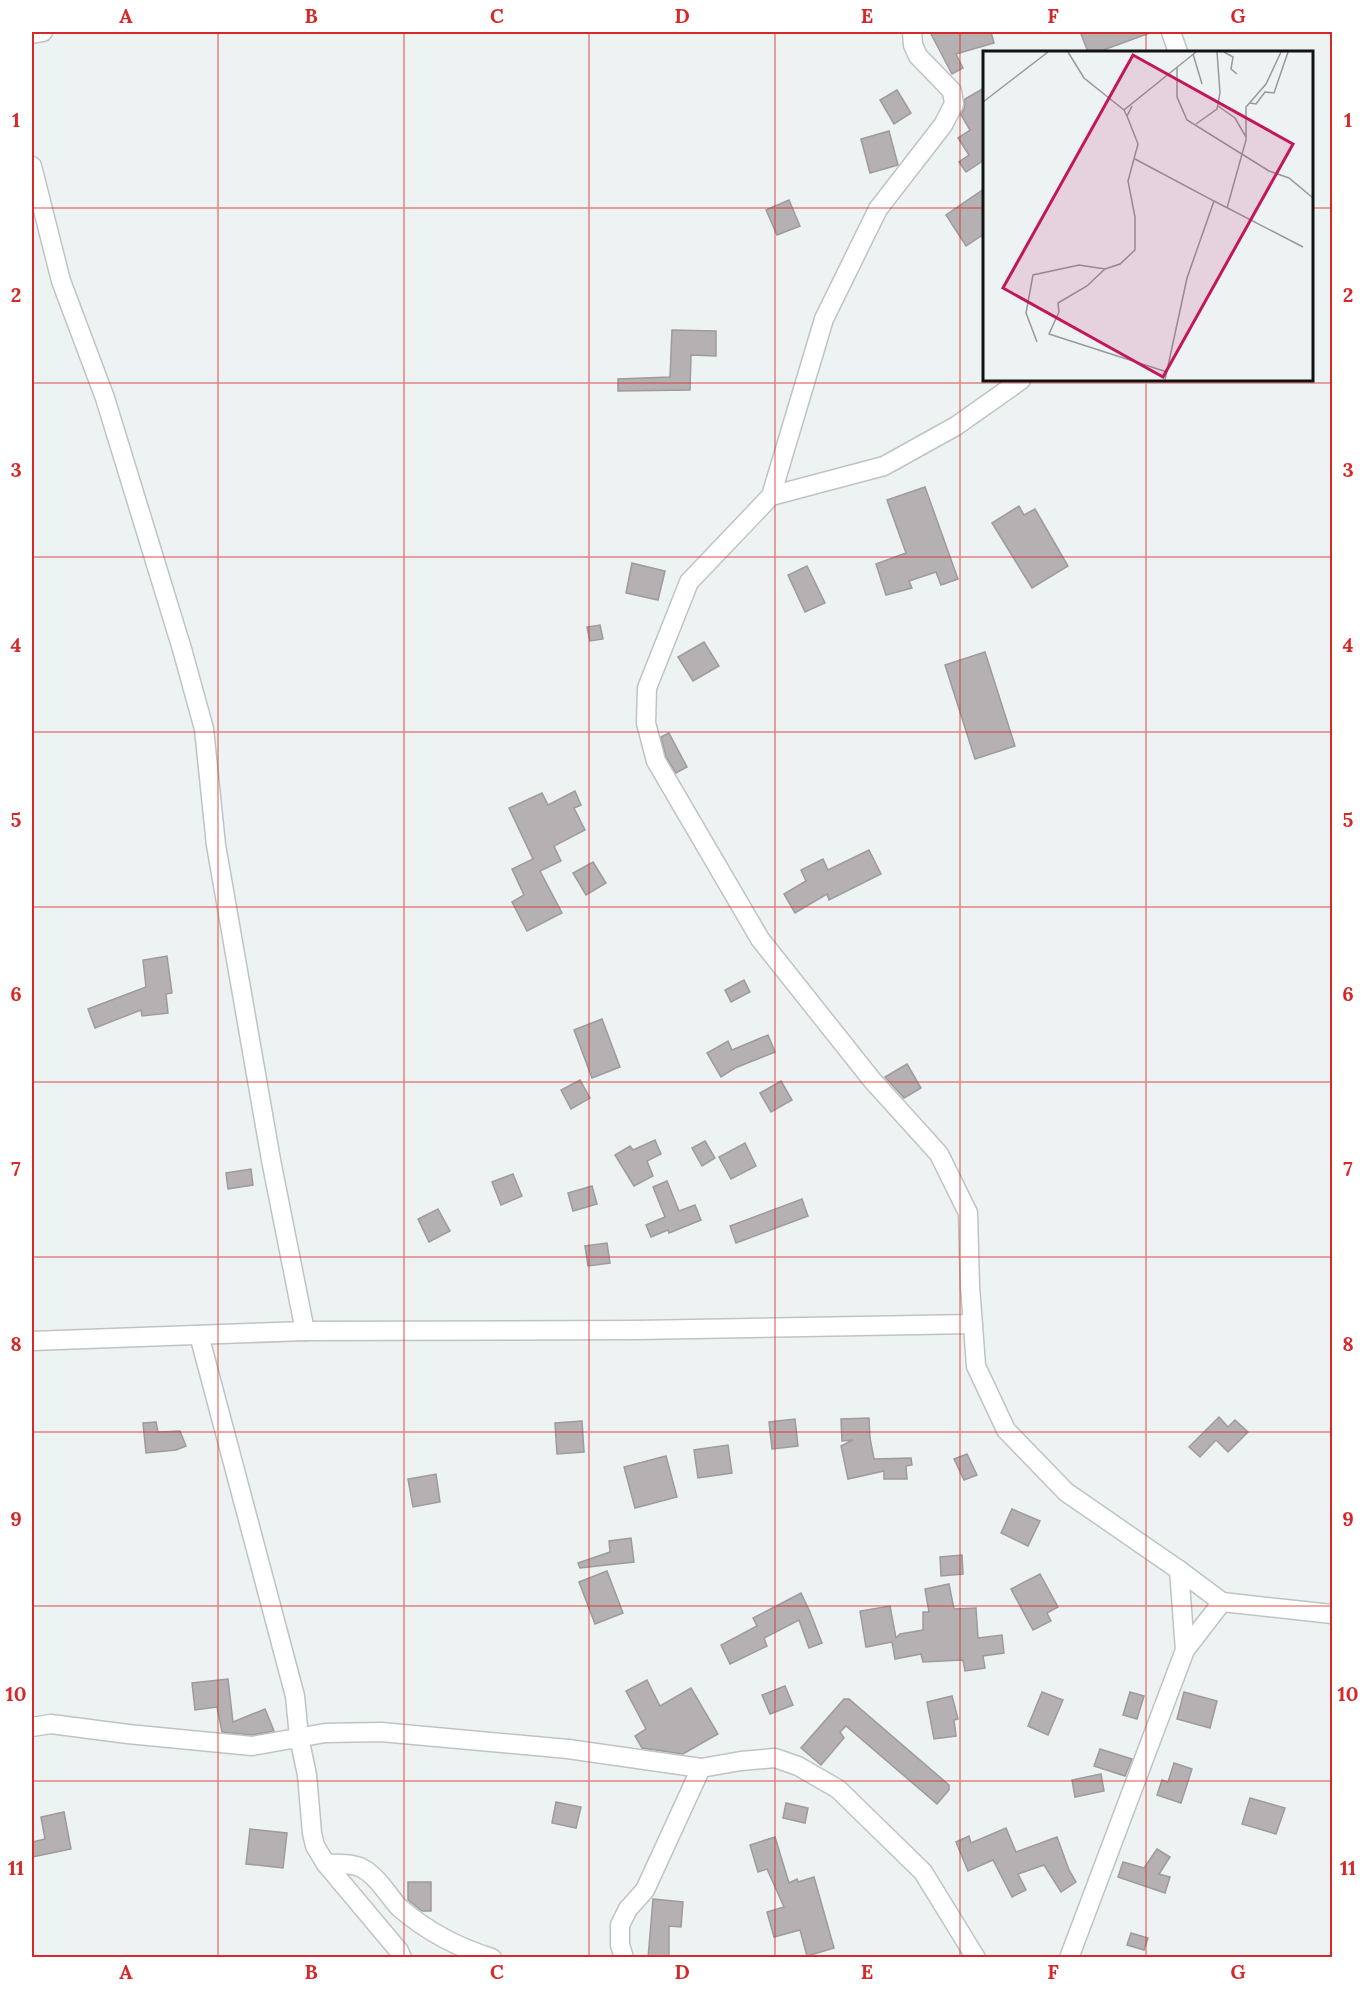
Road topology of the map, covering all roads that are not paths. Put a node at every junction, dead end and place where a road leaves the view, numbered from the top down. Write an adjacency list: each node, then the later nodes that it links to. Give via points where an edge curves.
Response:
1 (42, 32): 4 (street)
2 (912, 32): 8 (street, via 918,56 952,91 954,104 943,125 878,209 824,319)
3 (1171, 32): 5 (street)
4 (32, 34)
5 (1178, 51)
6 (32, 166): 10 (street, via 61,281 105,398 204,729 218,857)
7 (1020, 381): 8 (street, via 956,426 884,466)
8 (771, 496): 9 (street, via 689,582 647,688 646,723 656,761 760,939 872,1080 939,1154 968,1213)
9 (973, 1324): 10 (street); 13 (street, via 976,1366 1006,1430 1066,1492)
10 (305, 1331): 11 (street)
11 (199, 1335): 12 (street); 18 (street, via 295,1696)
12 (32, 1341)
13 (1179, 1570): 14 (street); 16 (street)
14 (1222, 1602): 15 (street); 16 (street)
15 (1332, 1614)
16 (1185, 1650): 25 (street)
17 (32, 1727): 18 (street, via 51,1724 252,1746)
18 (299, 1737): 19 (street, via 381,1732 568,1749); 20 (street, via 312,1833)
19 (701, 1768): 23 (street, via 645,1890 620,1925); 24 (street, via 775,1758 838,1789 923,1872)
20 (326, 1864): 21 (street); 22 (street, via 352,1863 366,1870 399,1908 423,1926 469,1951)
21 (402, 1958)
22 (492, 1958)
23 (624, 1958)
24 (976, 1958)
25 (1069, 1958)

